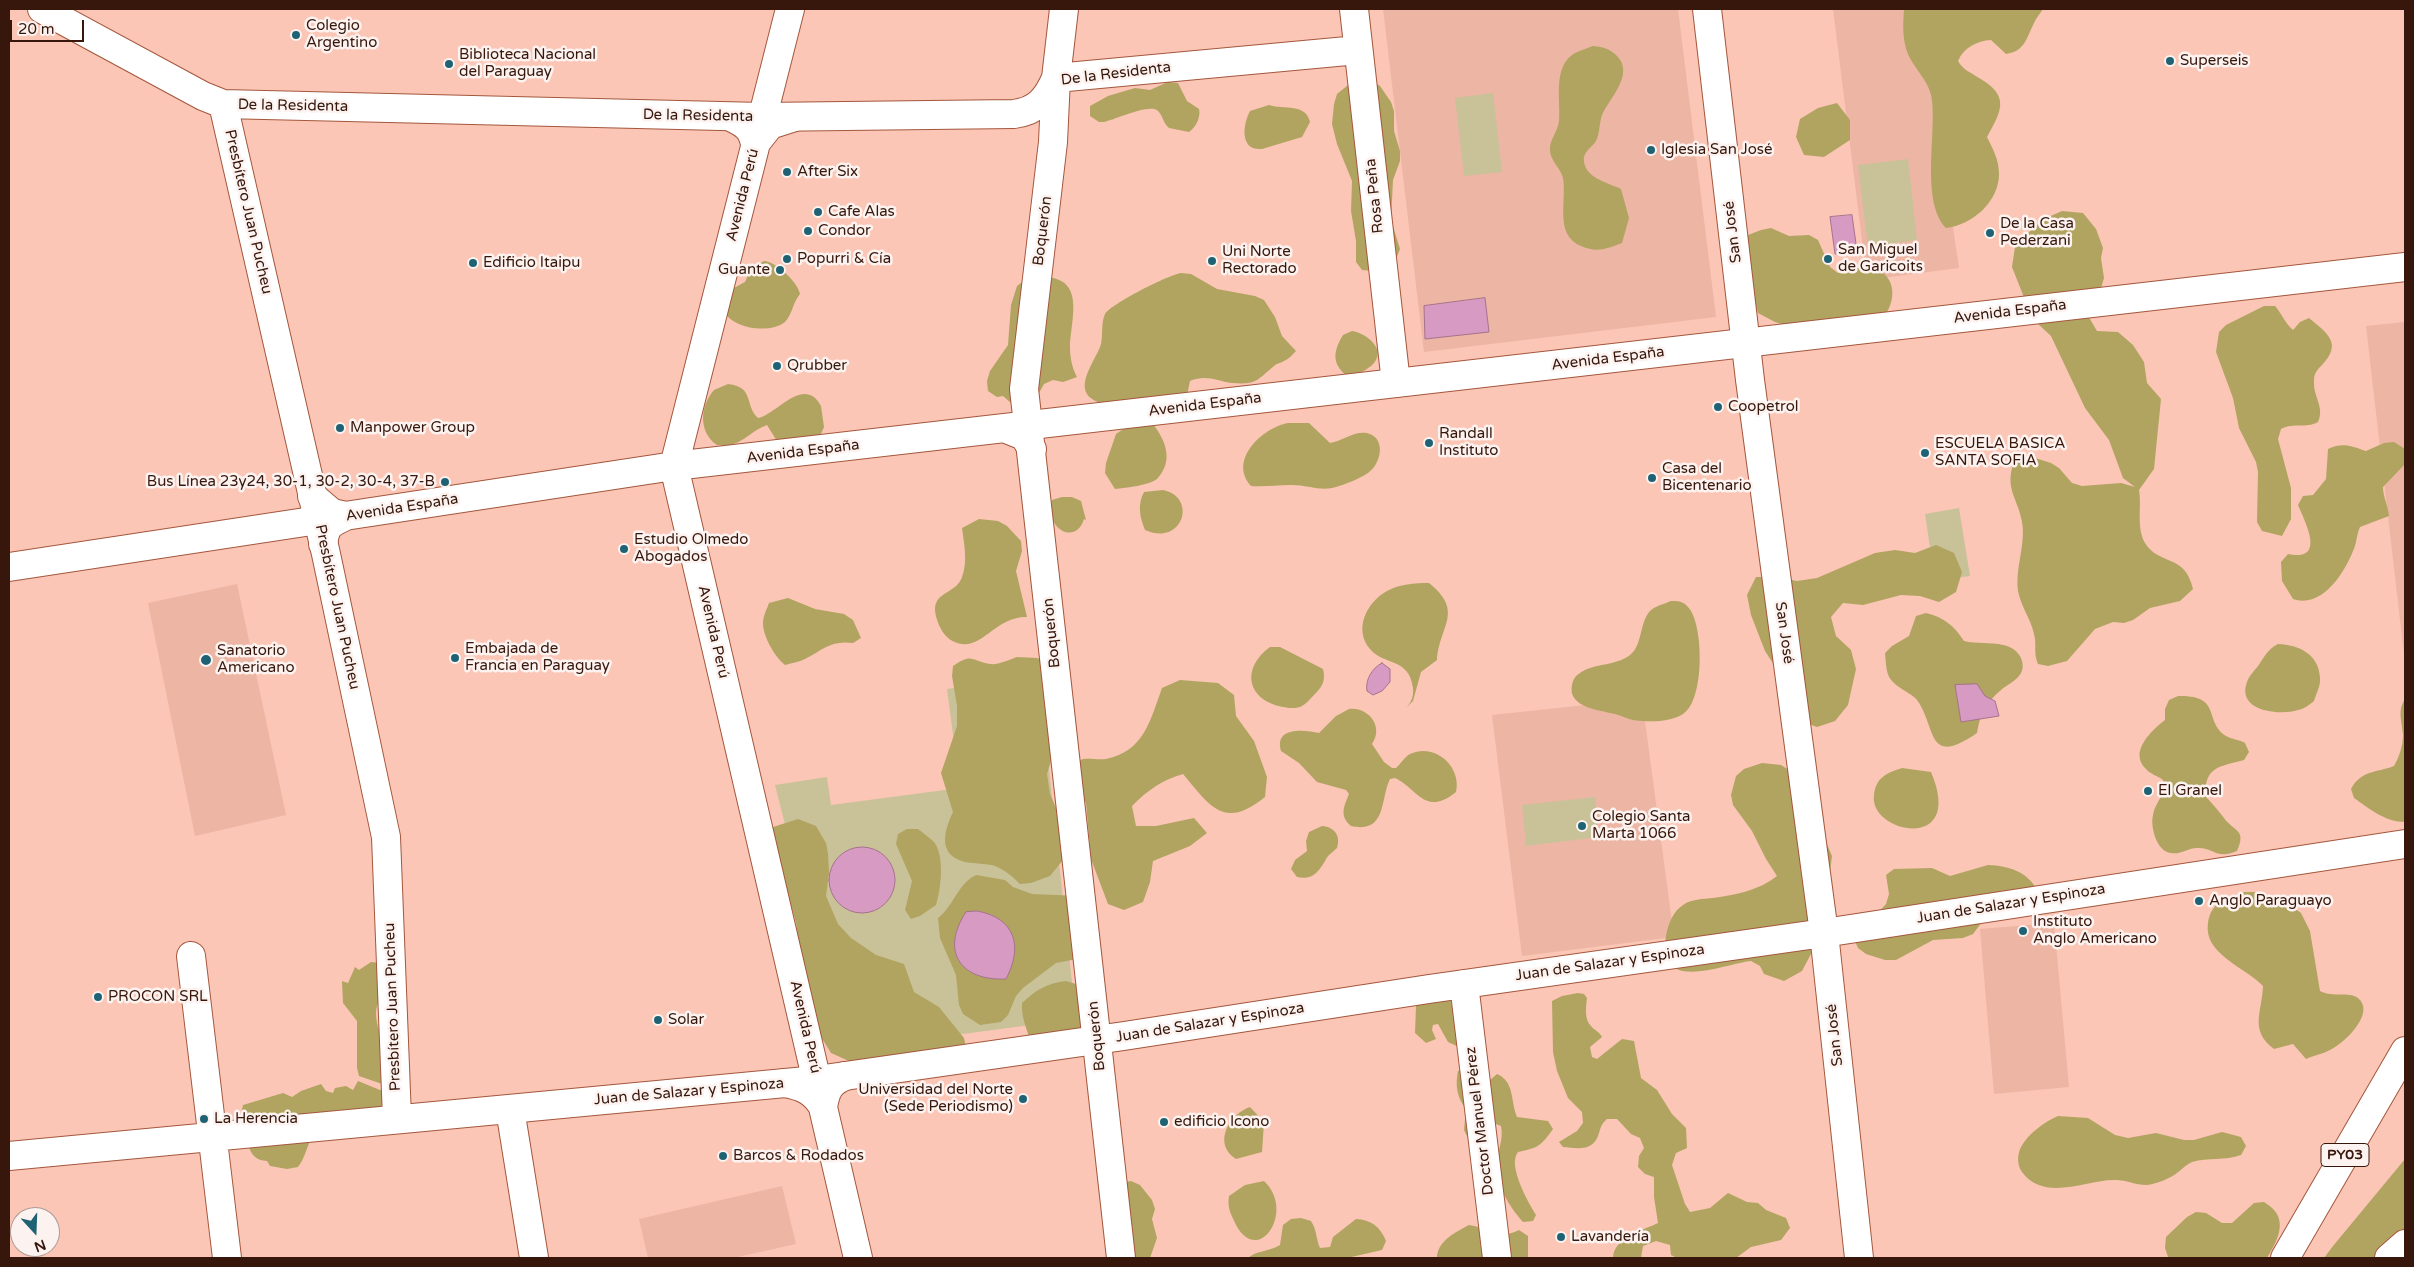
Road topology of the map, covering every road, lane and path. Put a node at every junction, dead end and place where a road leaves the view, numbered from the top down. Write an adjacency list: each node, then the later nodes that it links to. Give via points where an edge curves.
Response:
1 (42, 9): 8 (main road, De la Residenta)
2 (790, 9): 11 (main road, Avenida Perú)
3 (1064, 9): 7 (main road, Boquerón)
4 (1354, 9): 6 (main road, Rosa Peña)
5 (1707, 9): 16 (main road, San José)
6 (1358, 50): 7 (main road, De la Residenta); 17 (main road, Rosa Peña)
7 (1056, 78): 9 (main road, De la Residenta, via 1050,92 1038,106); 13 (main road, Boquerón)
8 (223, 104): 10 (main road, De la Residenta); 20 (main road, Presbítero Juan Pucheu)
9 (1027, 112): 12 (main road, De la Residenta); 13 (main road, via 1038,113 1047,119)
10 (731, 117): 11 (main road, De la Residenta); 14 (main road, via 747,125)
11 (762, 117): 12 (main road, De la Residenta); 14 (main road, Avenida Perú)
12 (795, 117): 14 (main road, via 770,126)
13 (1053, 142): 18 (main road, Boquerón, via 1024,389)
14 (756, 144): 19 (main road, Avenida Perú)
15 (2405, 267): 16 (main road, Avenida España)
16 (1746, 343): 17 (main road, Avenida España); 23 (main road, San José)
17 (1396, 383): 18 (main road, Avenida España)
18 (1023, 427): 19 (main road, Avenida España); 26 (main road, Boquerón)
19 (678, 467): 20 (main road, Avenida España, via 346,516 332,513); 28 (main road, Avenida Perú)
20 (318, 520): 21 (main road); 33 (main road, Presbítero Juan Pucheu, via 386,837)
21 (9, 567)
22 (2405, 844): 23 (main road, Juan de Salazar y Espinoza)
23 (1824, 933): 25 (main road, Juan de Salazar y Espinoza); 42 (main road, San José)
24 (191, 956): 34 (main road)
25 (1464, 984): 26 (main road, Juan de Salazar y Espinoza); 41 (main road, Doctor Manuel Pérez)
26 (1096, 1040): 29 (main road, Juan de Salazar y Espinoza); 40 (main road, Boquerón)
27 (2405, 1051): 43 (main road, PY03)
28 (814, 1069): 29 (main road, via 817,1067 824,1072); 30 (main road, Juan de Salazar y Espinoza); 31 (main road, Avenida Perú)
29 (845, 1076): 31 (main road, via 828,1087)
30 (784, 1083): 31 (main road, via 810,1090); 32 (main road, Juan de Salazar y Espinoza)
31 (824, 1107): 39 (main road, Avenida Perú)
32 (510, 1109): 33 (main road, Juan de Salazar y Espinoza); 38 (main road)
33 (397, 1118): 34 (main road, Juan de Salazar y Espinoza)
34 (212, 1136): 35 (main road, Juan de Salazar y Espinoza); 37 (main road)
35 (9, 1156)
36 (2405, 1244): 44 (main road)
37 (227, 1258)
38 (534, 1258)
39 (858, 1258)
40 (1121, 1258)
41 (1496, 1258)
42 (1860, 1258)
43 (2285, 1258)
44 (2389, 1258)

